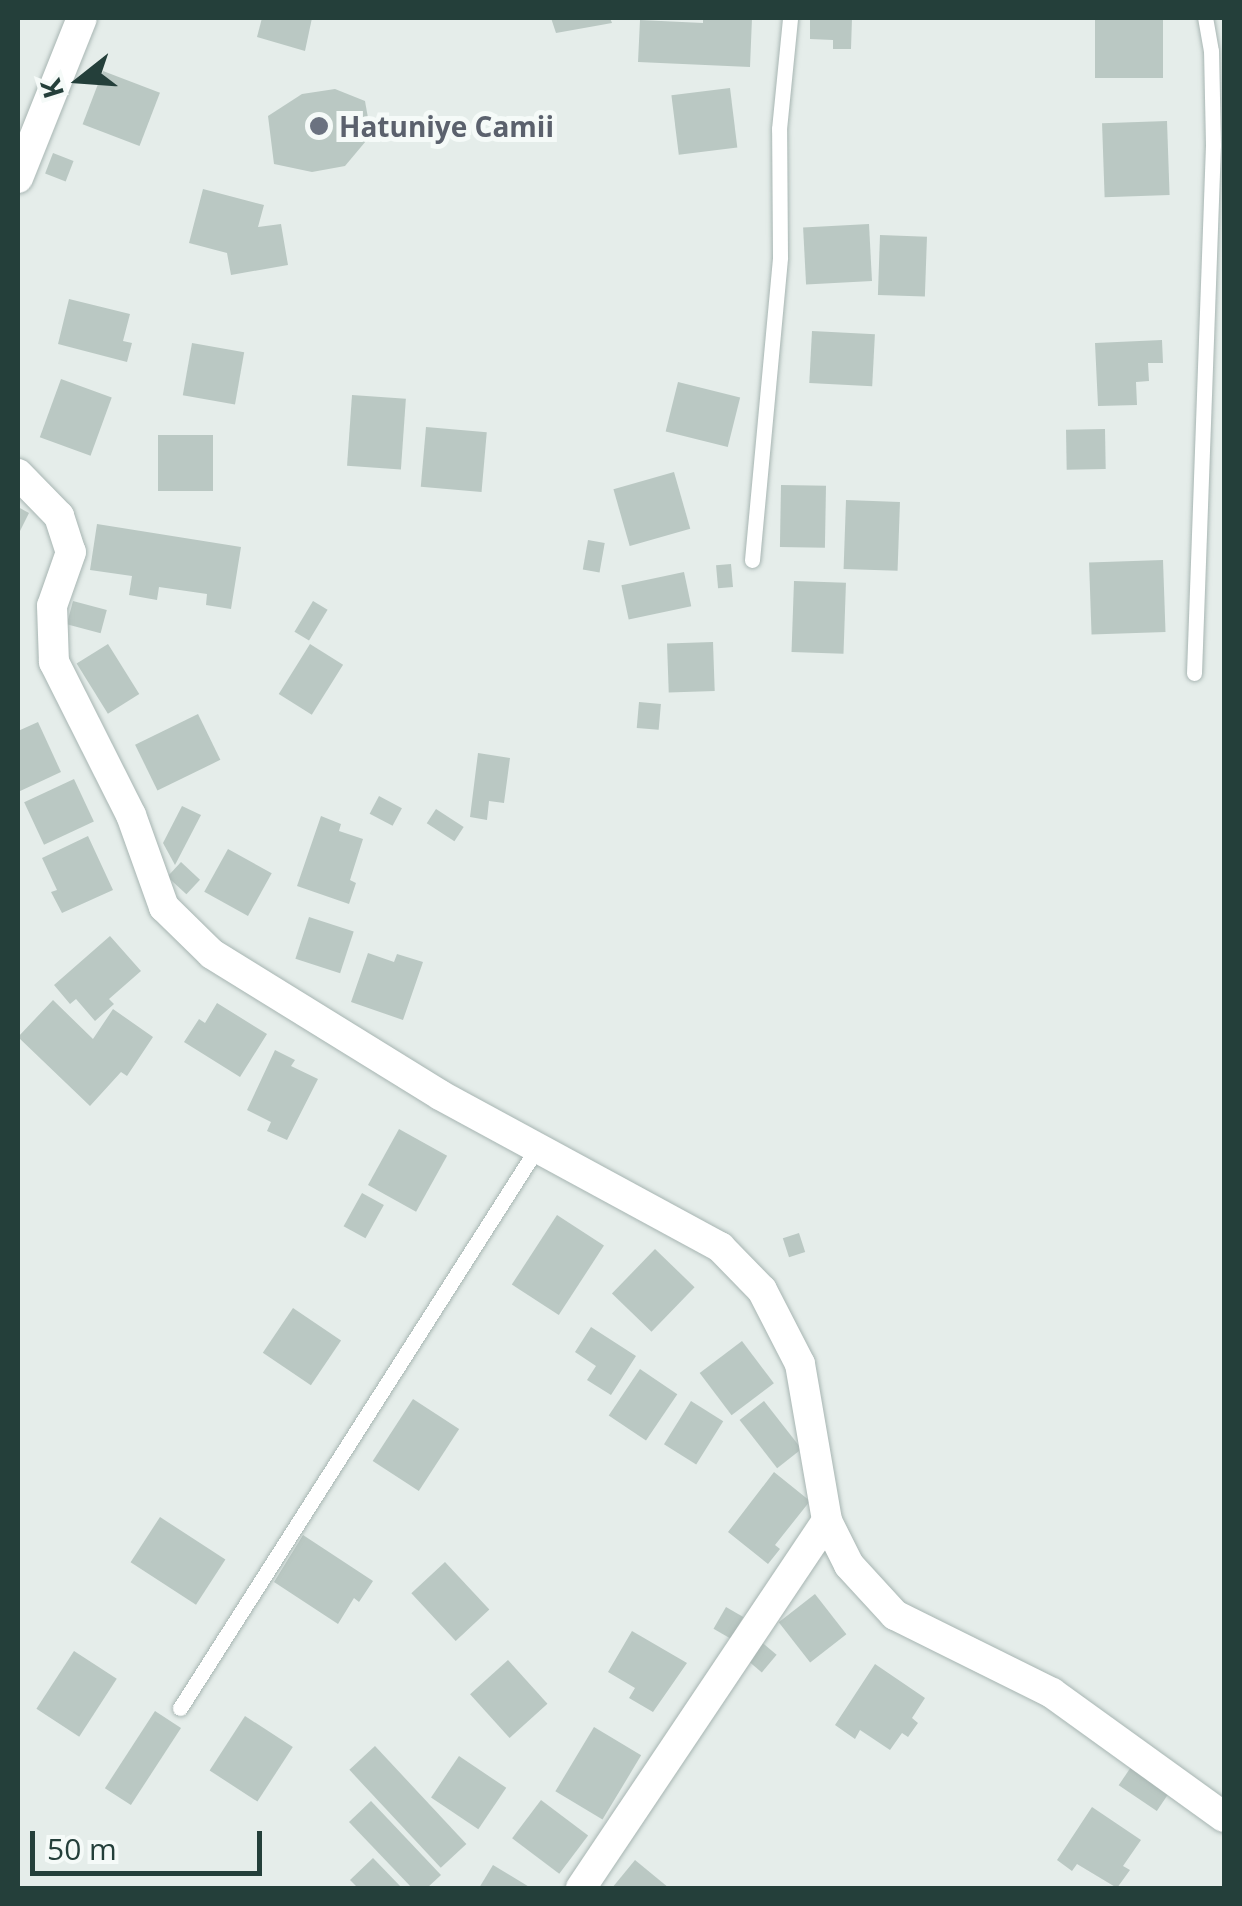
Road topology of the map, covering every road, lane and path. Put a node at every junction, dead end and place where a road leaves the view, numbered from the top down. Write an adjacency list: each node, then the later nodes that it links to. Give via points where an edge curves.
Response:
1 (82, 18): 4 (street)
2 (790, 18): 6 (lane, via 779,129 780,257)
3 (1205, 18): 7 (lane, via 1213,144)
4 (18, 178)
5 (18, 474): 8 (street, via 59,516 71,552 52,606 54,662 131,815 164,907 212,954 440,1096)
6 (752, 560)
7 (1194, 673)
8 (537, 1148): 9 (street, via 720,1247 762,1290 800,1364); 10 (lane)
9 (828, 1522): 11 (street, via 849,1565 896,1615 1052,1693); 12 (street)
10 (180, 1708)
11 (1224, 1817)
12 (581, 1888)

